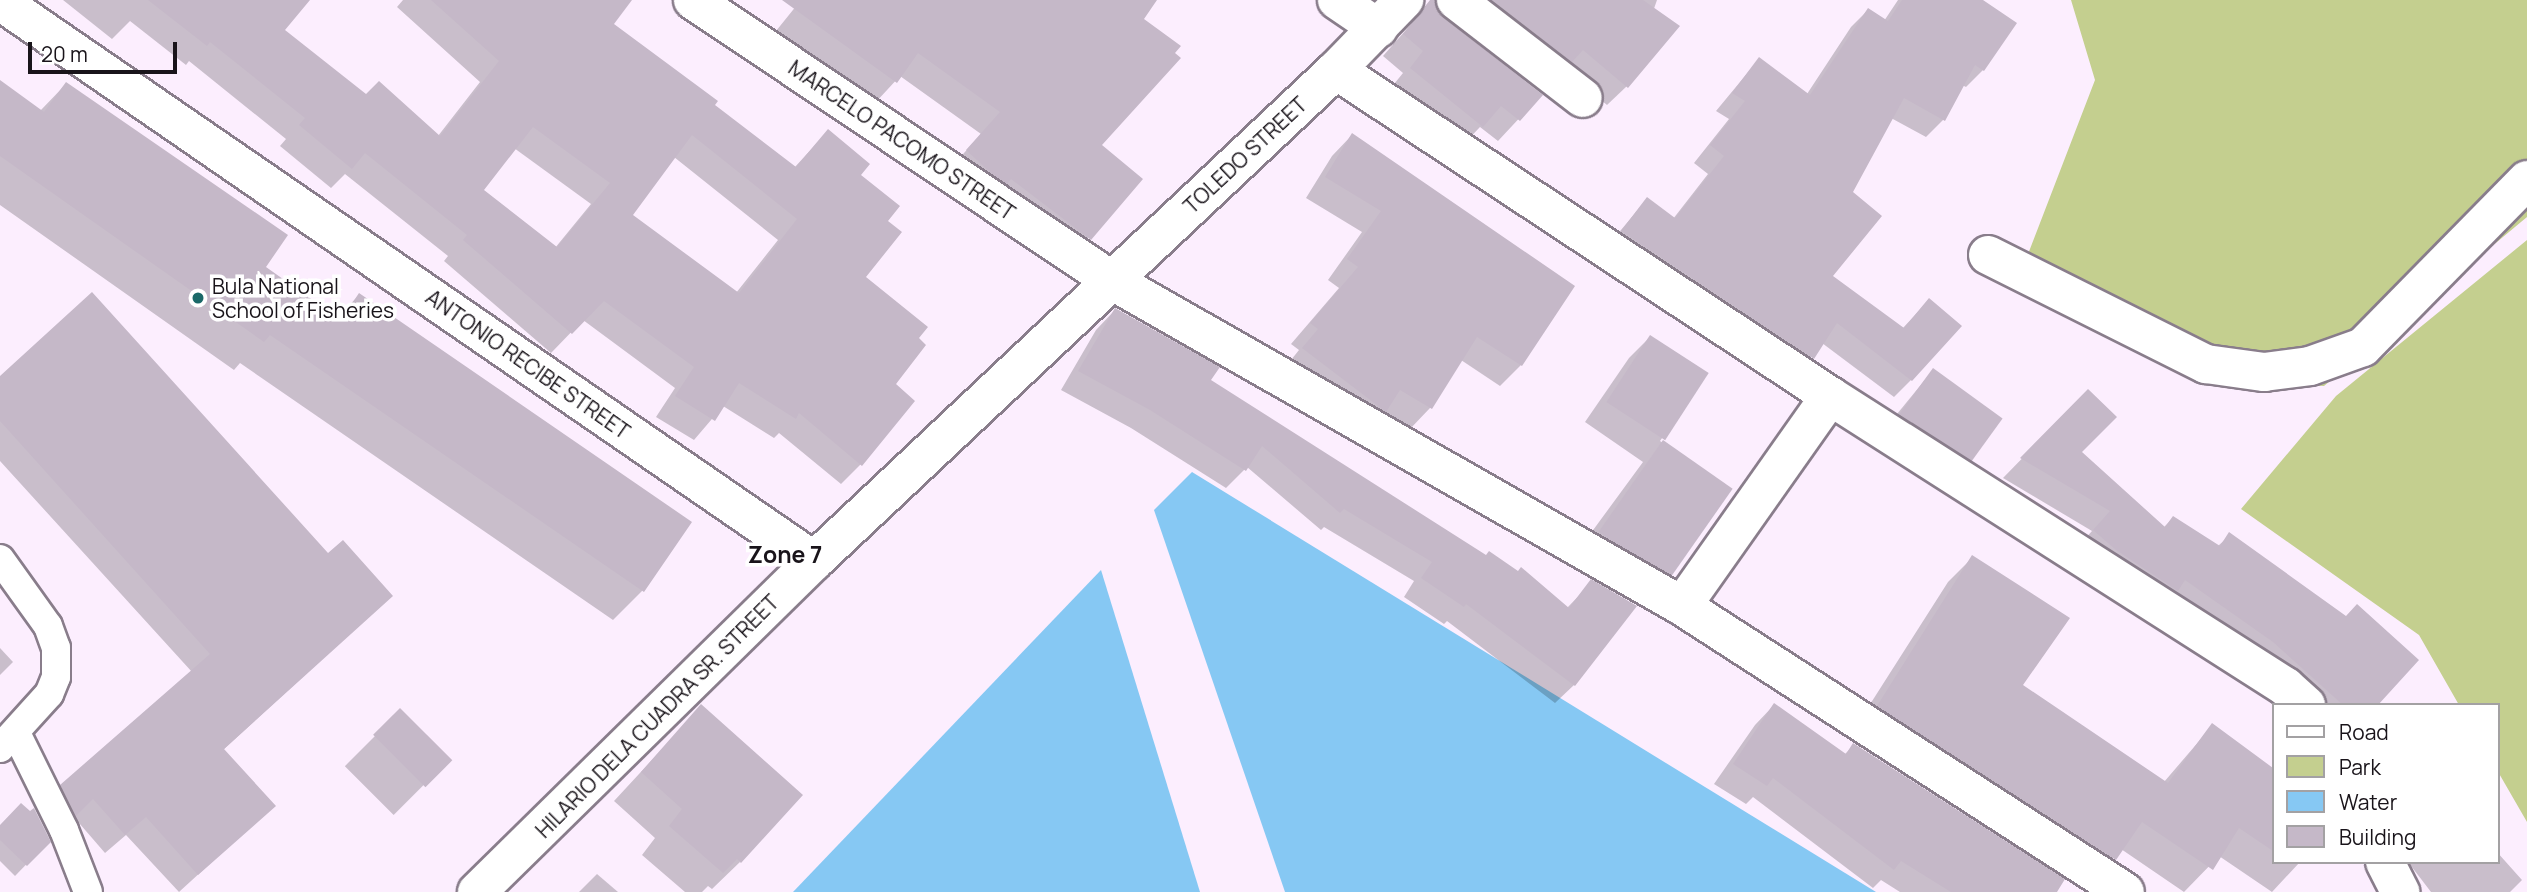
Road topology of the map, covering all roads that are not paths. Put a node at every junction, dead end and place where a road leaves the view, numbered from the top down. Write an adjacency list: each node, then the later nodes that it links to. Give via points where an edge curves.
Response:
1 (693, 0): 11 (street, MARCELO PACOMO STREET)
2 (1337, 0): 6 (street)
3 (1405, 0): 6 (street, TOLEDO STREET)
4 (1456, 0): 8 (street)
5 (0, 1): 14 (street, ANTONIO RECIBE STREET)
6 (1378, 27): 7 (street, TOLEDO STREET)
7 (1336, 70): 11 (street, TOLEDO STREET); 12 (street)
8 (1583, 98)
9 (2527, 180): 10 (street, via 2363,347 2310,366 2264,372 2206,364)
10 (1988, 255)
11 (1111, 280): 14 (street, HILARIO DELA CUADRA SR. STREET); 15 (street, MARCELO PACOMO STREET)
12 (1830, 396): 15 (street); 16 (street, via 2286,687)
13 (0, 559): 17 (lane, via 48,626 56,648 56,677 49,694)
14 (814, 561): 20 (street, HILARIO DELA CUADRA SR. STREET)
15 (1682, 606): 21 (street, MARCELO PACOMO STREET)
16 (2304, 703)
17 (8, 740): 19 (lane, via 64,830)
18 (2386, 864): 22 (street)
19 (88, 892)
20 (477, 892)
21 (2125, 892)
22 (2400, 892)

